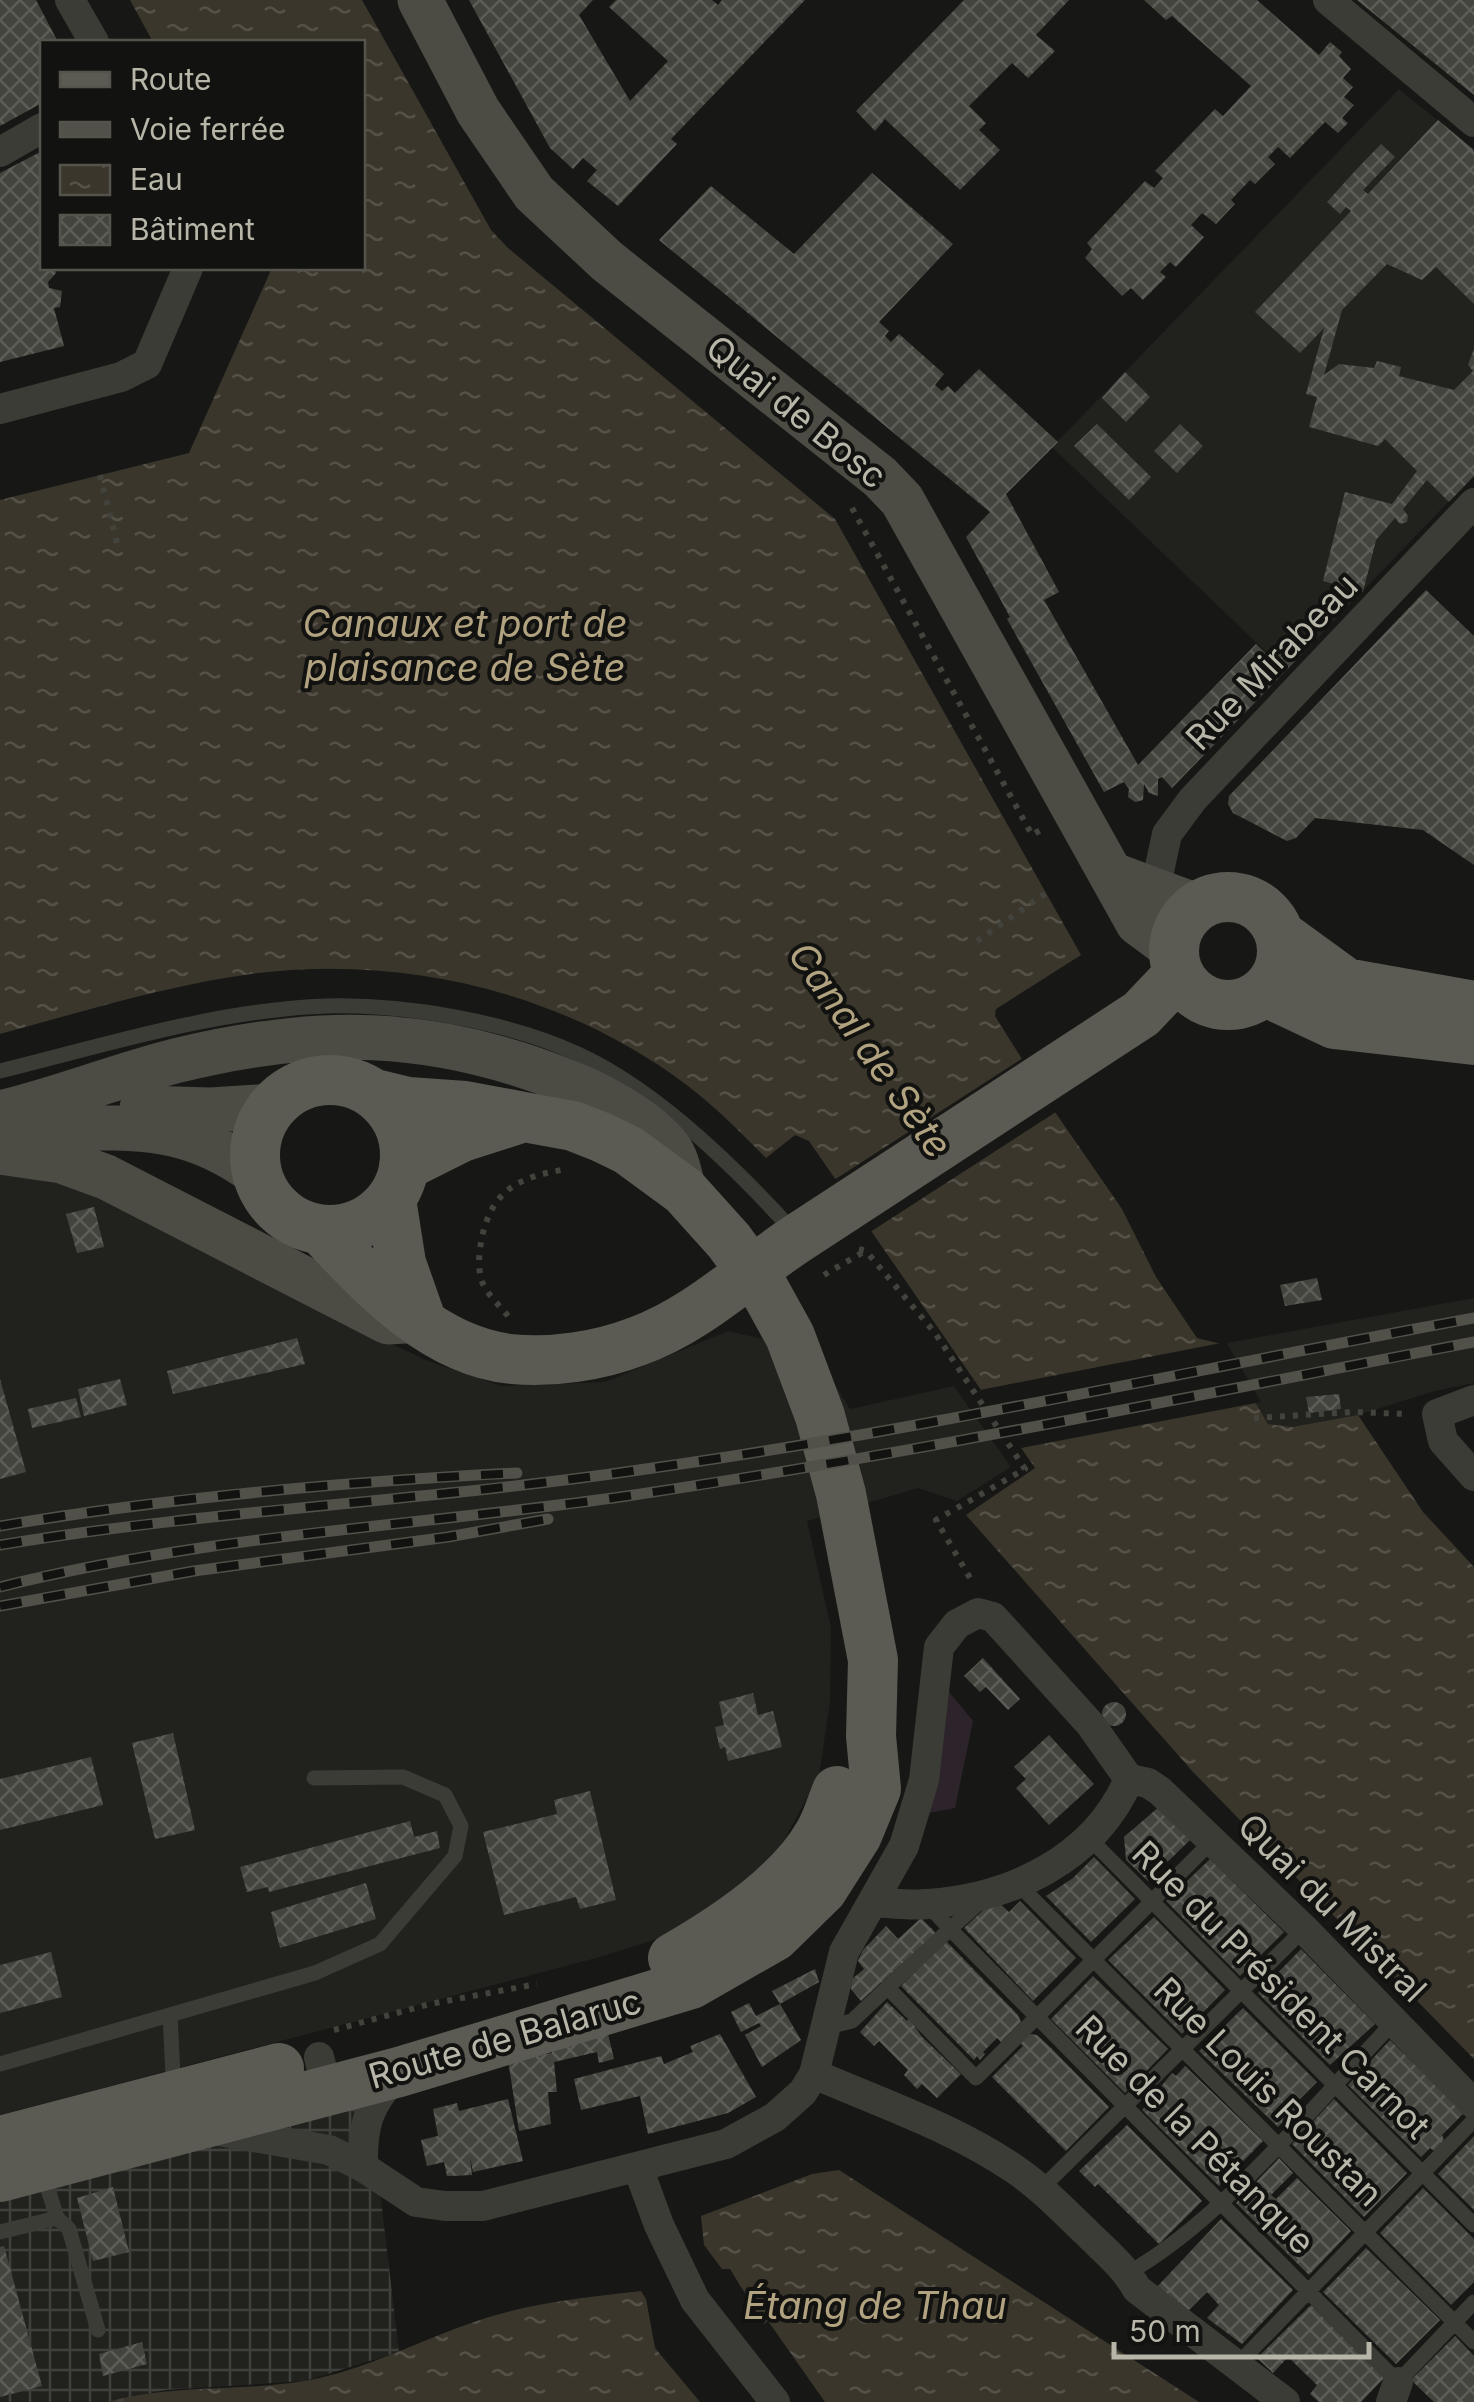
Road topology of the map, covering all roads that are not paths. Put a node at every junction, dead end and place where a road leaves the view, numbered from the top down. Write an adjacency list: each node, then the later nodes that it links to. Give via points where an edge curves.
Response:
1 (70, 0): 5 (street)
2 (89, 0): 5 (street)
3 (420, 0): 12 (main road, Quai de Bosc, via 478,111 534,193 607,261 902,500)
4 (1328, 0): 6 (street)
5 (92, 39)
6 (1474, 122)
7 (40, 129): 8 (street)
8 (0, 152)
9 (187, 270): 10 (street, via 147,364)
10 (0, 408)
11 (1474, 503): 13 (street, Rue Mirabeau, via 1192,799 1167,834)
12 (1112, 874): 13 (main road); 15 (main road, Quai de Bosc, via 1138,923)
13 (1176, 898): 14 (main road, via 1246,899 1273,920); 15 (main road)
14 (1280, 936): 16 (main road, via 1280,966); 17 (main road, via 1346,983)
15 (1183, 973): 16 (main road, via 1210,1002 1235,1004); 29 (main road, via 1141,1014)
16 (1264, 991): 18 (main road, via 1334,1024)
17 (1474, 1006)
18 (1474, 1040)
19 (0, 1071): 29 (lane, via 193,1024 327,1006 507,1027 580,1055 653,1101)
20 (375, 1094): 21 (main road, via 322,1080); 23 (main road, Route de Balaruc); 26 (main road, via 403,1137)
21 (272, 1106): 22 (main road); 25 (main road, via 256,1135)
22 (10, 1117): 25 (main road, via 187,1137); 27 (main road, via 175,1061 288,1040 374,1036 430,1042 521,1063 625,1111 669,1148)
23 (521, 1118): 26 (main road, via 462,1137); 27 (main road, Route de Balaruc, via 601,1137)
24 (0, 1152): 30 (main road, via 62,1161 106,1177 388,1322)
25 (257, 1174): 28 (main road, via 280,1212)
26 (398, 1183): 28 (main road, via 360,1224); 30 (main road, via 401,1263)
27 (684, 1191): 33 (main road, Route de Balaruc, via 764,1289 820,1416 873,1660)
28 (320, 1230): 30 (main road, via 379,1292)
29 (800, 1237): 30 (main road, via 682,1319 639,1341 592,1353 509,1358 463,1348)
30 (421, 1320)
31 (1474, 1400): 32 (street, via 1437,1414 1443,1441)
32 (1474, 1476)
33 (871, 1736): 52 (main road, Route de Balaruc, via 846,1769 818,1836 726,1928 648,1972); 54 (main road, Route de Balaruc, via 876,1789 856,1835 822,1890 776,1936 691,1984)
34 (314, 1778): 47 (lane, via 403,1777 446,1795 461,1826 455,1856 380,1944 315,1973)
35 (1129, 1780): 36 (street, via 1117,1807); 37 (street, Quai du Mistral, via 1160,1791); 39 (street, via 1091,1726 994,1617 978,1614 957,1624 939,1647 924,1780 904,1846)
36 (1089, 1838): 38 (street, via 1045,1873); 40 (lane, Rue du Président Carnot)
37 (1212, 1841): 40 (lane); 42 (street, Quai du Mistral)
38 (1004, 1889): 41 (street); 43 (lane); 44 (lane, Rue Louis Roustan)
39 (874, 1902): 41 (street); 50 (street, via 844,1952)
40 (1151, 1902): 44 (lane); 46 (lane, Rue du Président Carnot)
41 (927, 1904): 43 (lane, Rue de la Pétanque)
42 (1304, 1929): 46 (lane); 49 (street, Quai du Mistral)
43 (950, 1930): 45 (lane); 48 (lane, Rue de la Pétanque)
44 (1093, 1960): 48 (lane); 51 (lane, Rue Louis Roustan)
45 (888, 1988): 48 (lane, via 976,2078); 50 (lane, via 852,2021)
46 (1241, 1990): 51 (lane); 56 (lane, Rue du Président Carnot)
47 (170, 2015): 53 (lane); 59 (lane)
48 (1036, 2016): 58 (lane, Rue de la Pétanque)
49 (1394, 2022): 56 (lane); 57 (street, Quai du Mistral)
50 (824, 2028): 55 (street)
51 (1183, 2048): 58 (lane); 61 (lane, Rue Louis Roustan)
52 (324, 2059): 54 (main road, Route de Balaruc); 59 (main road, Route de Balaruc); 62 (street, via 321,2107); 63 (street)
53 (0, 2064)
54 (399, 2072): 63 (street, via 373,2101)
55 (814, 2074): 65 (street, via 775,2117 726,2144); 67 (street, via 931,2124)
56 (1333, 2084): 61 (lane); 66 (lane, Rue du Président Carnot)
57 (1474, 2104)
58 (1124, 2105): 67 (lane); 68 (lane, Rue de la Pétanque)
59 (178, 2118): 62 (street); 64 (main road, Route de Balaruc)
60 (1474, 2120): 66 (lane)
61 (1278, 2144): 68 (lane); 72 (lane, Rue Louis Roustan)
62 (329, 2150): 63 (street)
63 (362, 2152): 65 (street, via 416,2202 464,2206)
64 (32, 2154): 69 (lane)
65 (638, 2168): 81 (street, via 695,2300)
66 (1422, 2174): 70 (lane, Rue du Président Carnot); 72 (lane)
67 (1041, 2189): 73 (street)
68 (1220, 2202): 73 (lane, via 1159,2256); 74 (lane, Rue de la Pétanque)
69 (57, 2218): 71 (lane); 77 (lane, via 69,2229)
70 (1474, 2225)
71 (0, 2232)
72 (1366, 2232): 74 (lane); 76 (lane, Rue Louis Roustan)
73 (1128, 2273): 79 (street, via 1137,2289)
74 (1308, 2291): 79 (lane); 80 (lane, Rue de la Pétanque)
75 (1474, 2302): 76 (lane)
76 (1455, 2323): 78 (lane, Rue Louis Roustan); 80 (lane)
77 (98, 2330)
78 (1474, 2342)
79 (1237, 2365): 82 (street)
80 (1394, 2392)
81 (775, 2402)
82 (1285, 2402)

